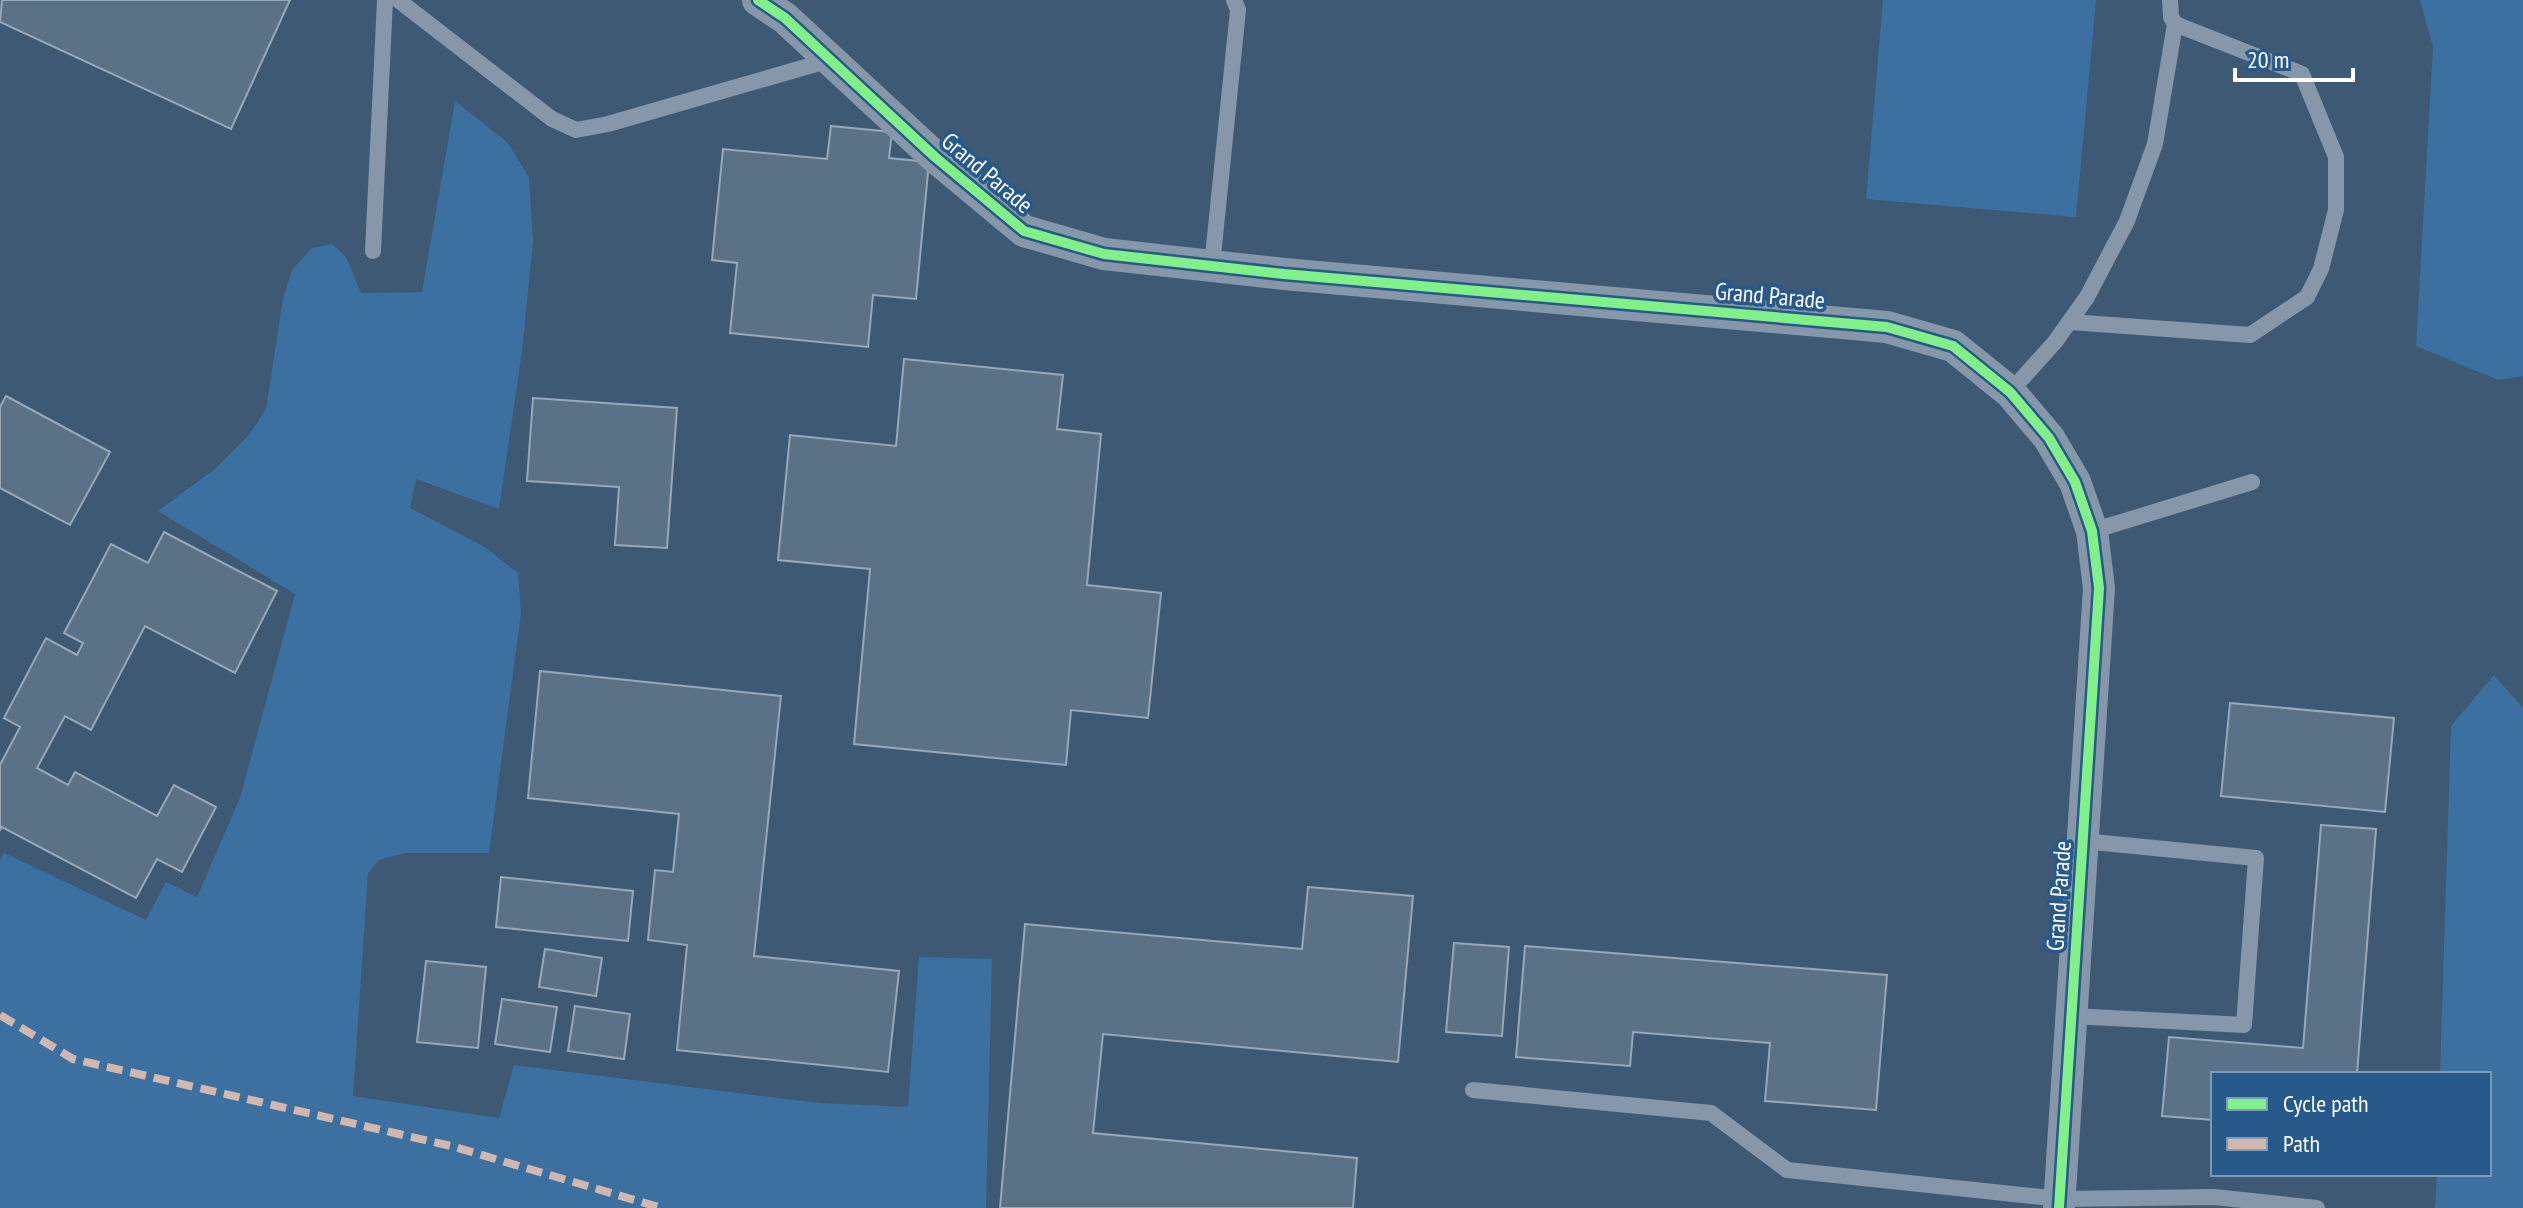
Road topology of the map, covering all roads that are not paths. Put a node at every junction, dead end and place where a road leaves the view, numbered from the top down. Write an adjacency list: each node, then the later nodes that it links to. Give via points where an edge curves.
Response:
1 (385, 0): 8 (lane)
2 (398, 0): 7 (lane, via 552,119 576,130)
3 (1234, 0): 9 (lane, via 1238,10)
4 (2170, 0): 6 (lane)
5 (767, 2): 7 (street, Grand Parade)
6 (2175, 24): 10 (lane, via 2155,144 2127,221); 10 (lane, via 2302,74 2336,157 2336,210 2321,269 2307,297 2250,335)
7 (830, 60): 9 (street, Grand Parade, via 1024,231 1104,254)
8 (373, 251)
9 (1212, 266): 11 (street, Grand Parade, via 1887,327 1953,346)
10 (2070, 322): 11 (lane)
11 (2010, 392): 13 (street, Grand Parade, via 2049,438 2075,482)
12 (2252, 482): 13 (lane)
13 (2092, 531): 14 (street, Grand Parade, via 2099,588)
14 (2083, 841): 15 (street, Grand Parade); 15 (lane, via 2256,858 2244,1025)
15 (2072, 1016): 17 (street, Grand Parade)
16 (1473, 1090): 17 (lane, via 1711,1113 1787,1170)
17 (2060, 1204): 18 (lane, via 2214,1197)
18 (2317, 1208)

